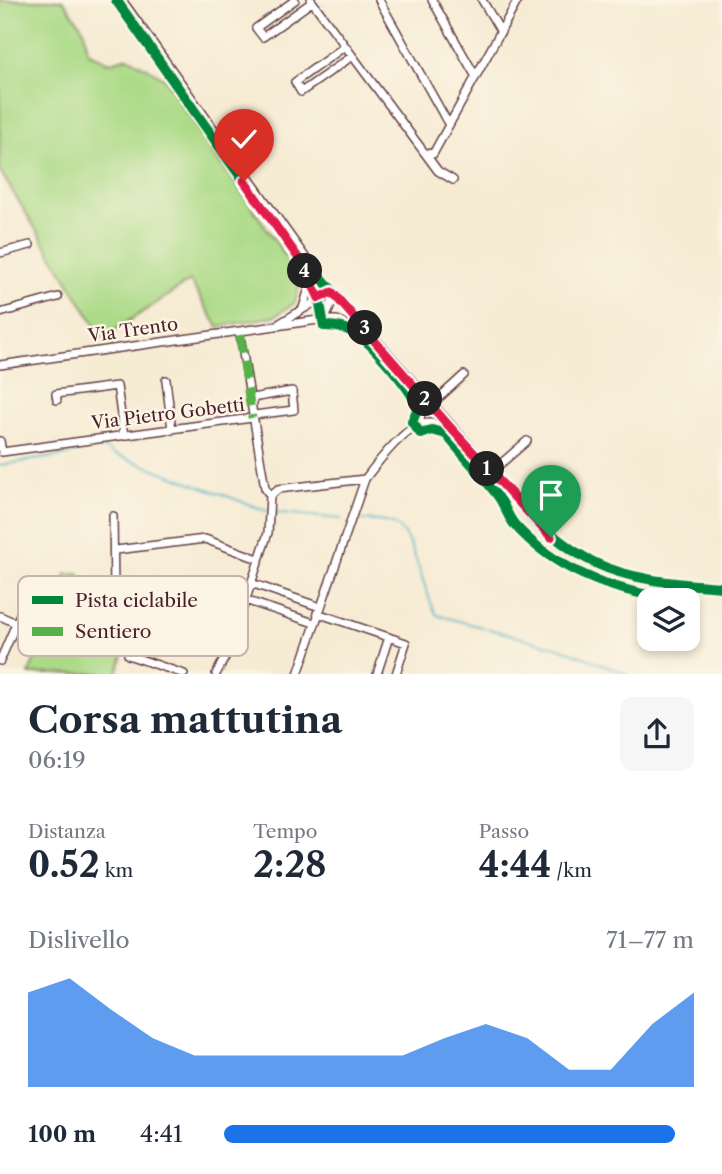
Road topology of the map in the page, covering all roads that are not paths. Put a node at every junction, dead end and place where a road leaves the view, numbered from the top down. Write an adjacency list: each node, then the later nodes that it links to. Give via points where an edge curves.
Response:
1 (122, 0): 16 (street)
2 (295, 0): 7 (street, via 256,28 263,37)
3 (379, 0): 12 (street)
4 (432, 0): 11 (street)
5 (482, 0): 8 (street)
6 (519, 0): 8 (street)
7 (311, 1): 9 (street)
8 (500, 32): 11 (street)
9 (344, 47): 10 (street); 10 (street, via 295,82 302,92)
10 (351, 57): 13 (street)
11 (475, 77): 12 (street)
12 (449, 125): 13 (street, via 433,154)
13 (426, 153): 14 (street, via 438,171)
14 (453, 180)
15 (30, 245): 17 (street)
16 (298, 249): 18 (street); 20 (street, via 309,276)
17 (0, 253)
18 (333, 294): 20 (street, Via Trento); 22 (street, via 326,317); 25 (street)
19 (58, 297): 21 (street)
20 (301, 311): 23 (street, Via Trento)
21 (0, 313)
22 (318, 320): 23 (street, Via Trento); 25 (street, Via Trento, via 348,324)
23 (270, 327): 26 (street, Via Trento)
24 (240, 335): 32 (street)
25 (376, 340): 29 (street)
26 (0, 365)
27 (464, 375): 31 (street)
28 (166, 380): 36 (street)
29 (418, 391): 31 (street); 33 (street, via 422,406)
30 (57, 400): 37 (street, via 57,394 117,386)
31 (433, 408): 33 (street); 34 (street); 35 (street)
32 (254, 417): 32 (street, via 252,398 292,391 295,410); 36 (street, Via Pietro Gobetti); 43 (street, Via Pietro Gobetti)
33 (419, 422): 34 (street); 42 (street)
34 (428, 423): 35 (street)
35 (449, 426): 41 (street)
36 (172, 430): 37 (street, Via Pietro Gobetti)
37 (124, 436): 40 (street, Via Pietro Gobetti)
38 (0, 441): 40 (street, Via Pietro Gobetti)
39 (527, 441): 41 (street)
40 (2, 452)
41 (491, 473): 49 (street, via 544,530 583,558 638,578)
42 (365, 479): 43 (street, via 278,489); 54 (street)
43 (270, 496): 46 (street, Via Pietro Gobetti, via 271,516)
44 (113, 516): 45 (street)
45 (116, 550): 46 (street, via 205,539); 47 (street)
46 (258, 559): 48 (street)
47 (115, 576)
48 (251, 583): 50 (street); 51 (street)
49 (722, 587)
50 (248, 592)
51 (279, 593): 53 (street); 54 (street)
52 (248, 601): 53 (street)
53 (274, 610): 58 (street)
54 (319, 610): 58 (street); 59 (street)
55 (0, 616): 57 (street)
56 (18, 618): 57 (street)
57 (16, 623): 62 (street)
58 (314, 623): 65 (street)
59 (389, 637): 66 (street); 67 (street, via 406,643)
60 (131, 656): 63 (street)
61 (226, 656): 64 (street)
62 (0, 661)
63 (184, 674)
64 (216, 674)
65 (298, 674)
66 (377, 674)
67 (396, 674)

